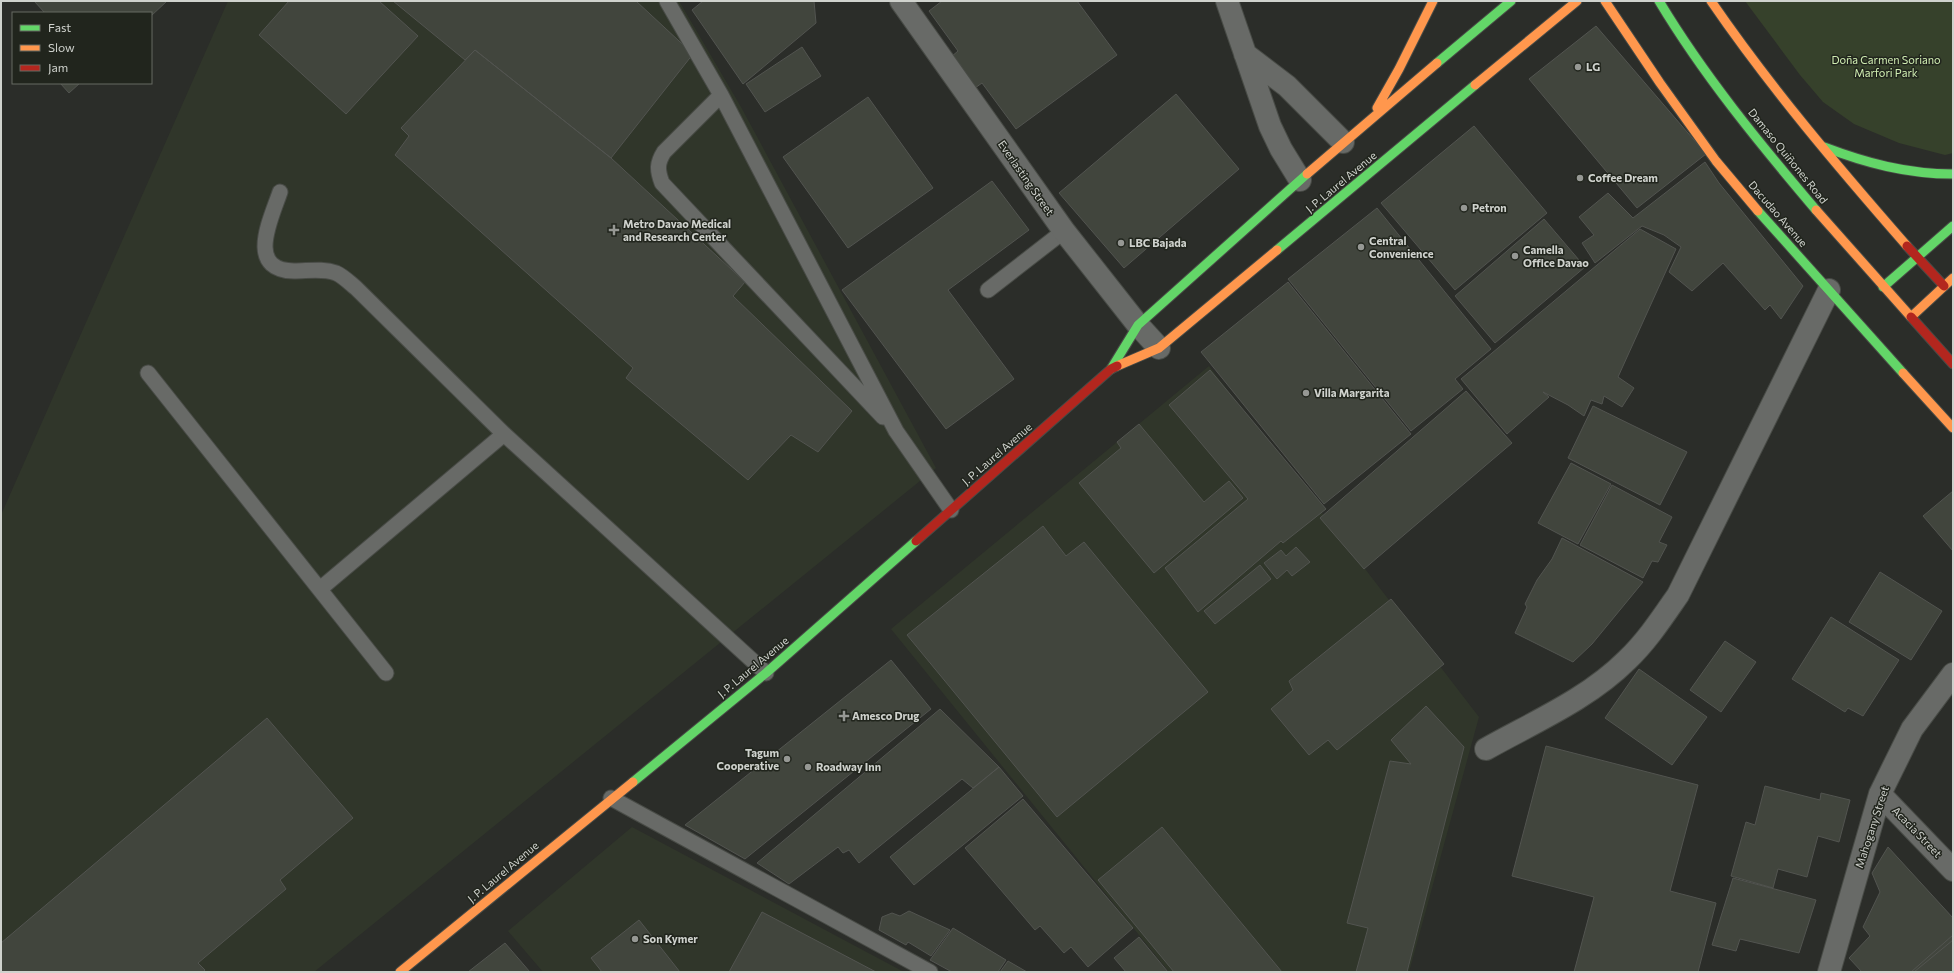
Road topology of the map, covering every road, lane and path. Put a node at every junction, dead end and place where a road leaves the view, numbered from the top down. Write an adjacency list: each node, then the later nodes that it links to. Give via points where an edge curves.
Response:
1 (667, 1): 11 (lane)
2 (902, 1): 19 (street, Everlasting Street)
3 (1227, 1): 10 (street)
4 (1433, 1): 12 (main road)
5 (1511, 1): 12 (main road, J. P. Laurel Avenue)
6 (1577, 1): 29 (main road, J. P. Laurel Avenue)
7 (1604, 1): 25 (main road, Dacudao Avenue, via 1716,160 1774,230)
8 (1659, 1): 23 (main road, Damaso Quiñones Road, via 1696,58 1764,149)
9 (1711, 1): 14 (main road, via 1800,122)
10 (1245, 54): 13 (street, via 1287,86); 16 (street, via 1270,126)
11 (721, 95): 34 (lane); 34 (lane, via 664,152 658,162 658,173 662,183)
12 (1370, 120): 13 (main road, J. P. Laurel Avenue)
13 (1343, 142): 16 (main road, J. P. Laurel Avenue)
14 (1821, 146): 15 (main road, via 1891,170 1934,175); 20 (main road)
15 (1953, 174)
16 (1300, 180): 28 (main road, J. P. Laurel Avenue)
17 (280, 192): 35 (lane, via 265,238 266,256 271,265 281,270 337,273 356,288)
18 (1953, 226): 20 (main road)
19 (1064, 231): 24 (lane); 28 (street, Everlasting Street)
20 (1917, 258): 22 (main road); 23 (main road)
21 (1953, 278): 22 (main road)
22 (1944, 286): 26 (main road); 27 (main road)
23 (1883, 287): 27 (main road, Damaso Quiñones Road)
24 (988, 290)
25 (1829, 290): 33 (main road, Dacudao Avenue); 41 (street, via 1678,595 1658,625 1628,660 1598,684)
26 (1953, 295)
27 (1911, 317): 30 (main road)
28 (1138, 325): 29 (street, Everlasting Street); 31 (main road, J. P. Laurel Avenue)
29 (1159, 348): 31 (main road, J. P. Laurel Avenue)
30 (1953, 364)
31 (1111, 369): 36 (main road, J. P. Laurel Avenue)
32 (148, 373): 37 (lane)
33 (1953, 428)
34 (896, 431): 36 (lane)
35 (504, 434): 37 (lane); 39 (lane)
36 (951, 510): 39 (main road, J. P. Laurel Avenue)
37 (320, 589): 38 (lane)
38 (386, 673)
39 (766, 673): 43 (main road, J. P. Laurel Avenue)
40 (1953, 674): 42 (street, Mahogany Street, via 1912,730)
41 (1486, 749)
42 (1880, 794): 44 (street, Acacia Street); 47 (street, Mahogany Street)
43 (611, 798): 45 (main road, J. P. Laurel Avenue); 46 (lane)
44 (1953, 870)
45 (400, 972)
46 (930, 972)
47 (1829, 972)

